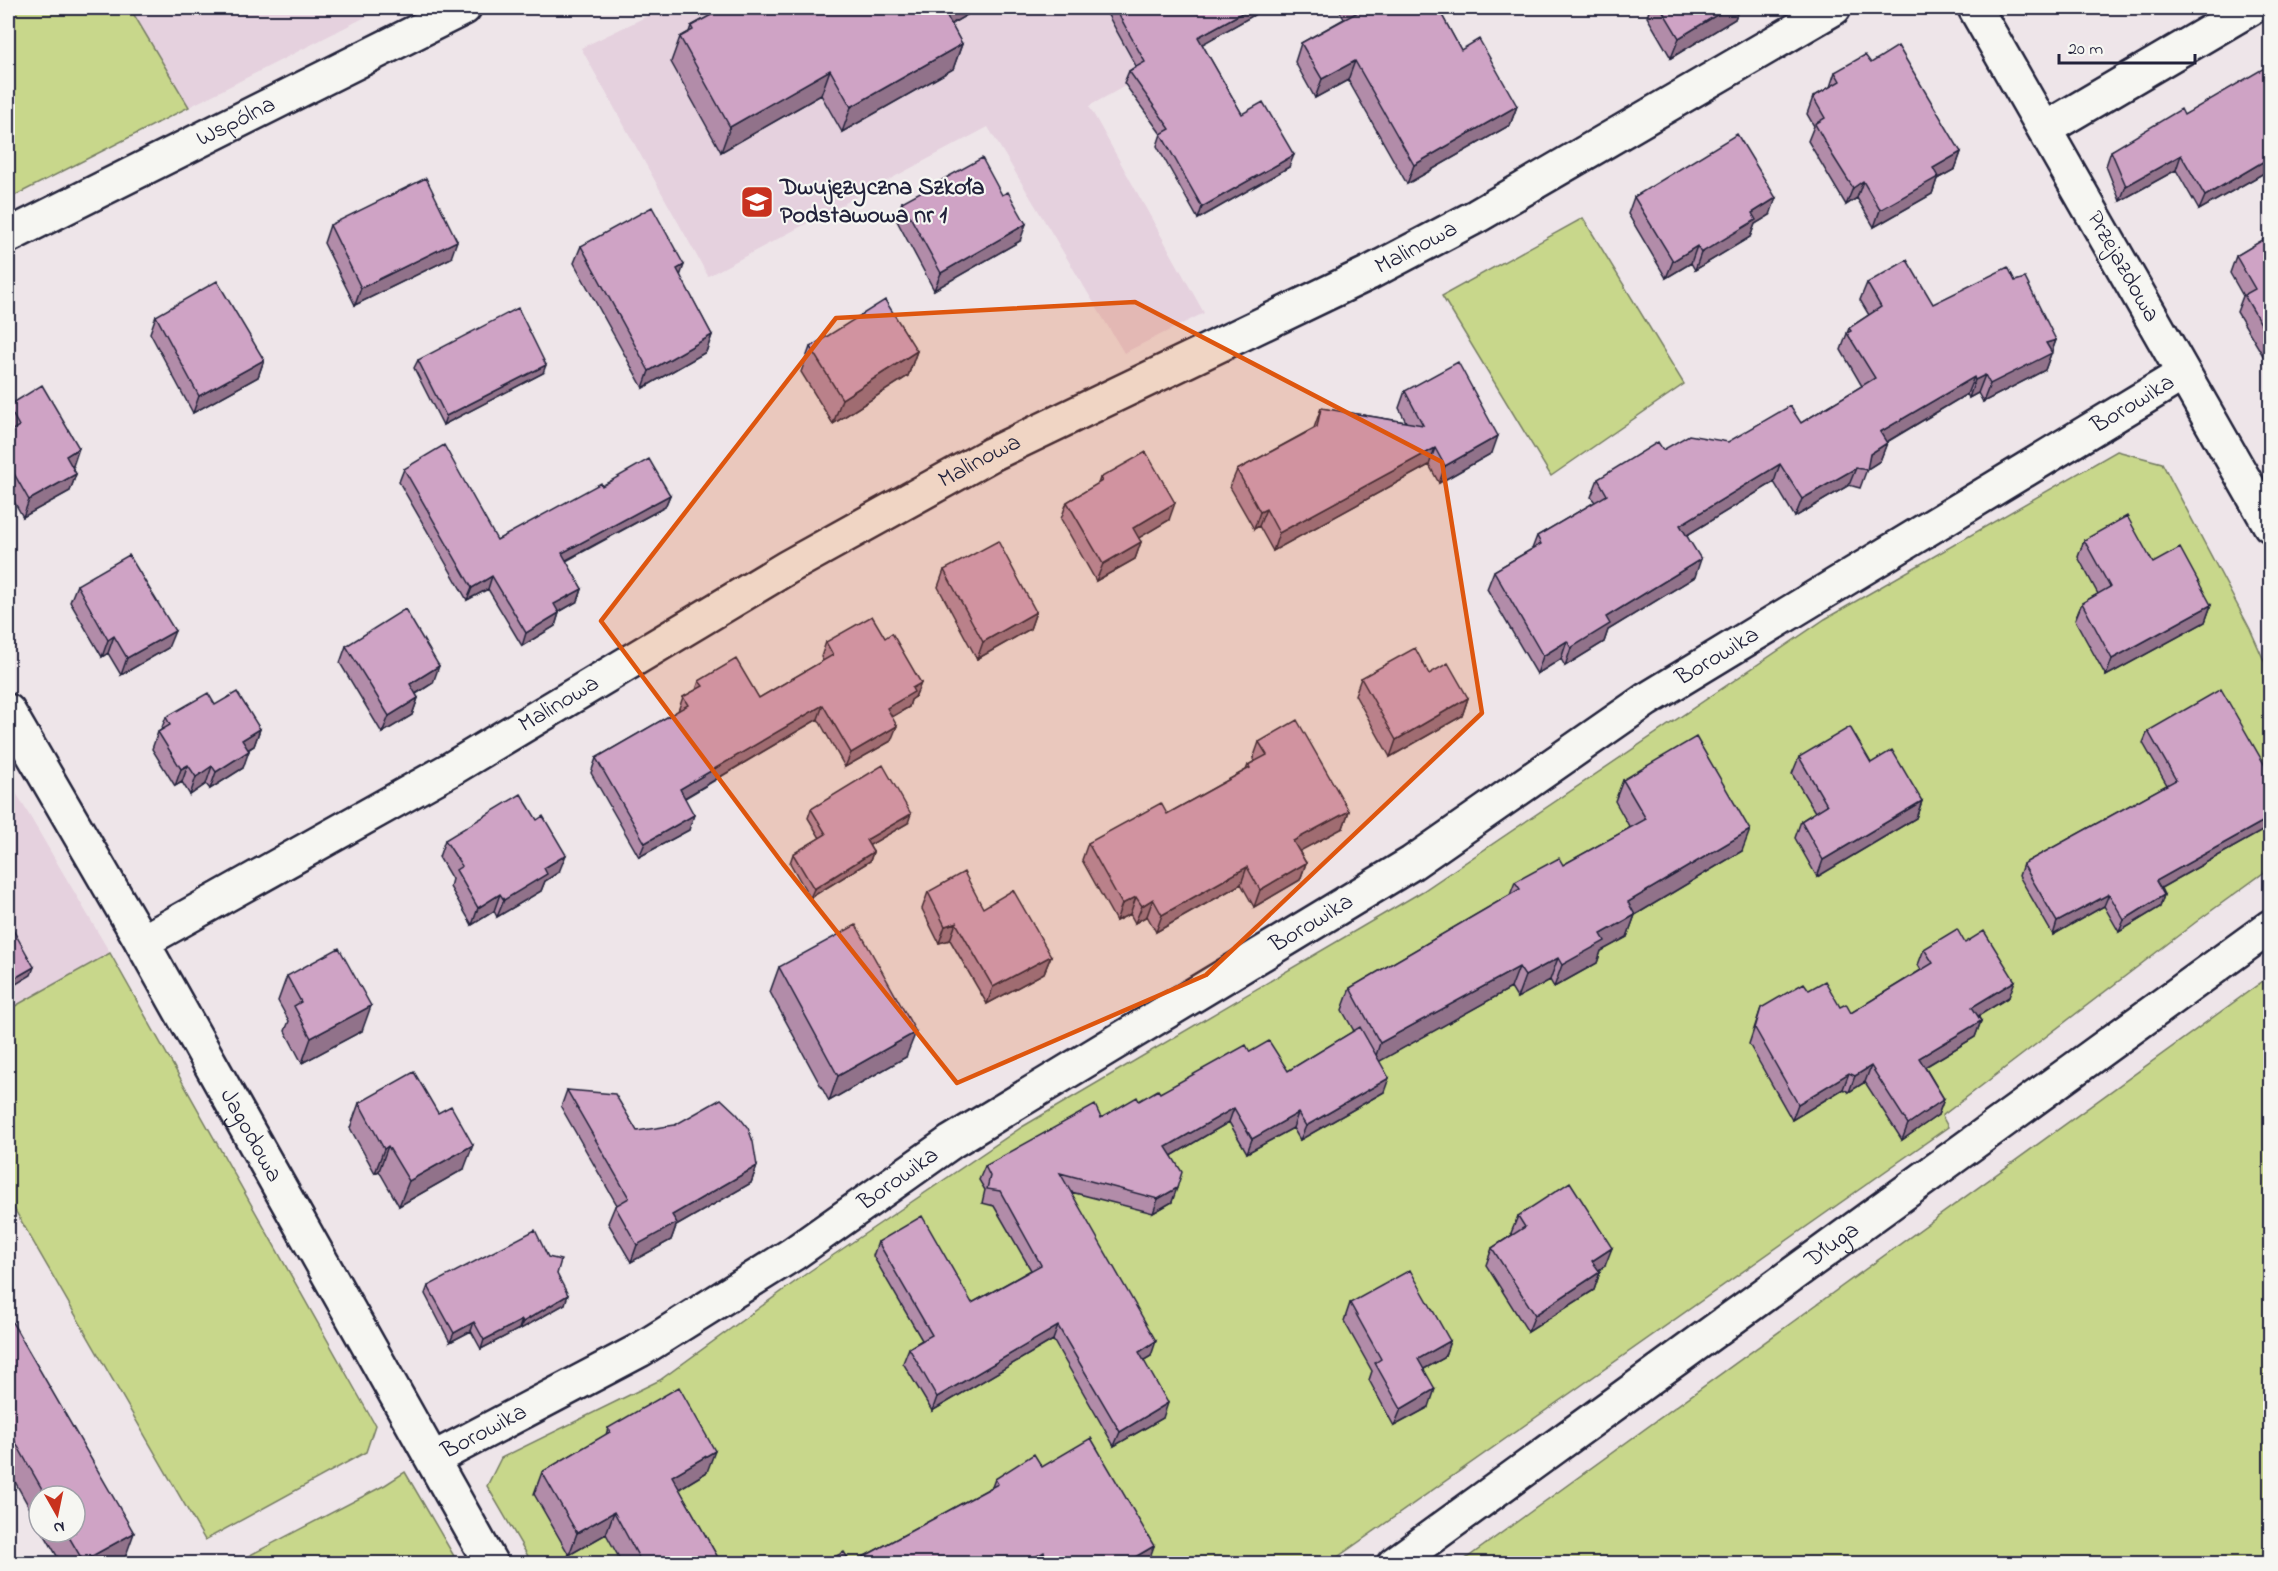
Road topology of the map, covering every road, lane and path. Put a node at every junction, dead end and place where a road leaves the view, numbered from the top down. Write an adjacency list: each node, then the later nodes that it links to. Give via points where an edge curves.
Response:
1 (464, 8): 6 (street, Wspólna)
2 (1834, 8): 11 (street, Malinowa, via 1477,216 1358,278 992,454 788,567 451,769)
3 (1975, 8): 5 (street, Przejazdowa)
4 (2251, 8): 5 (street)
5 (2045, 129): 7 (street, Przejazdowa)
6 (8, 236)
7 (2183, 374): 8 (street, Przejazdowa); 12 (street, Borowika, via 1646,700 1412,863 951,1142 793,1254 640,1350)
8 (2271, 525)
9 (8, 711): 11 (street, Jagodowa)
10 (2271, 927): 14 (street, Długa)
11 (142, 942): 12 (street, Jagodowa)
12 (434, 1459): 13 (street, Jagodowa)
13 (491, 1563)
14 (1394, 1563)

